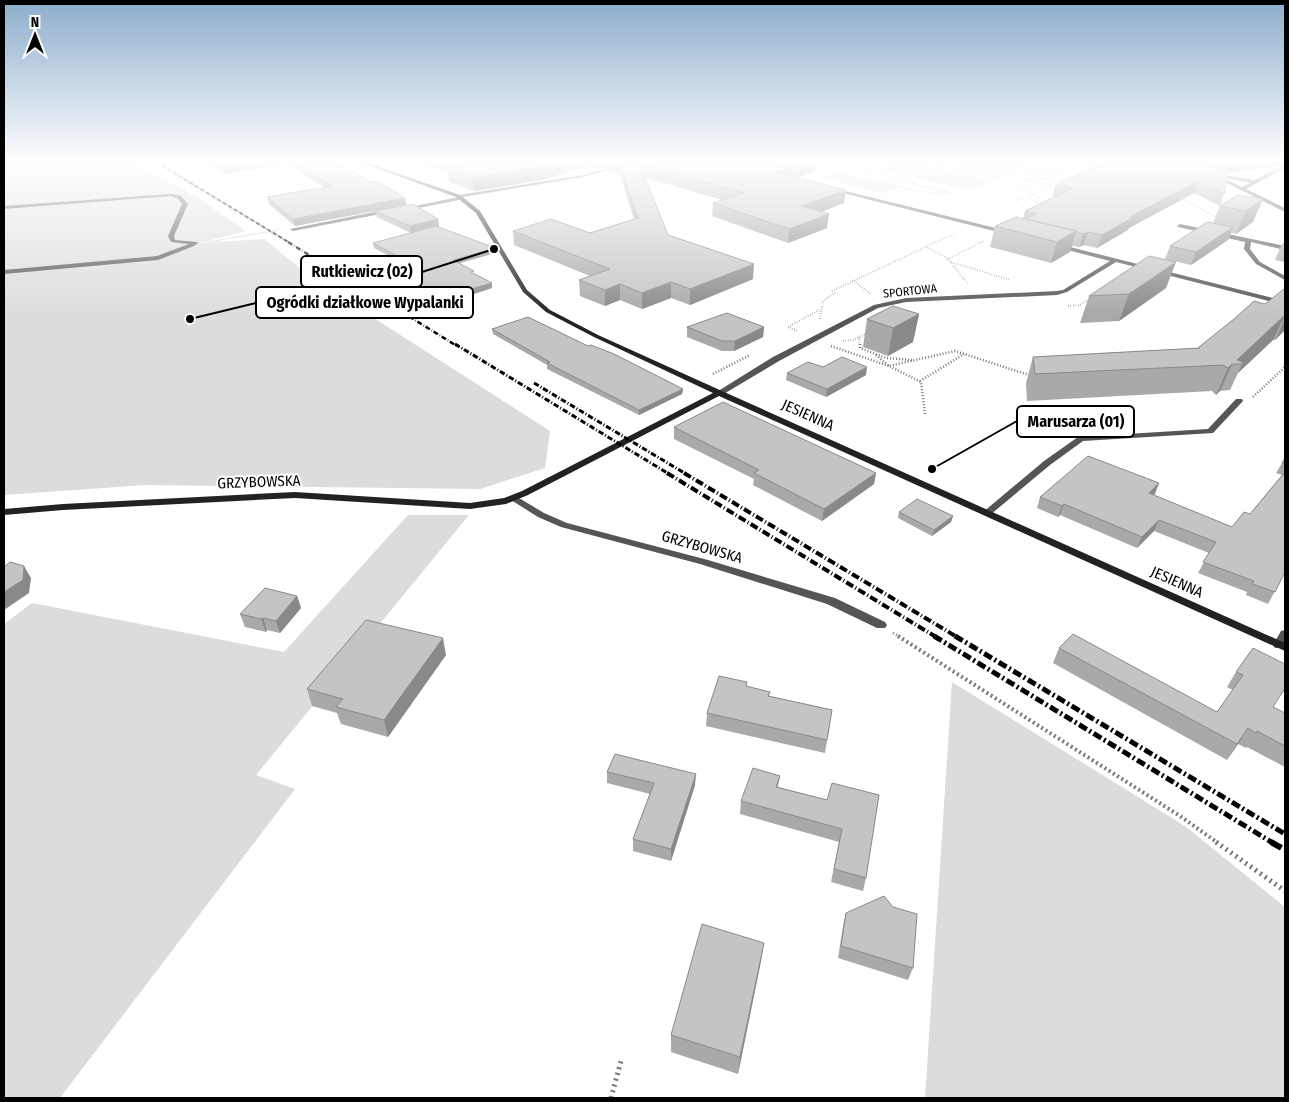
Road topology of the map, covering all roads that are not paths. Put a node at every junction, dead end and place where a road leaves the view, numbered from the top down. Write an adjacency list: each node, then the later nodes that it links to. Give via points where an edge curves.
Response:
1 (181, 213): 12 (street, via 171,236 173,242 195,243 158,258)
2 (374, 213): 6 (street)
3 (479, 213): 15 (street, JESIENNA, via 525,291 548,311)
4 (930, 213): 7 (street)
5 (1180, 226): 8 (street)
6 (293, 229)
7 (1012, 234)
8 (1248, 241): 10 (street); 13 (street, via 1247,249 1254,259)
9 (1050, 244): 11 (street)
10 (1285, 248)
11 (1116, 260): 14 (street); 15 (street, SPORTOWA, via 1065,291 906,300 876,306)
12 (4, 272)
13 (1285, 278)
14 (1285, 303)
15 (720, 393): 17 (street, GRZYBOWSKA); 19 (street, JESIENNA)
16 (1239, 401): 19 (street, via 1210,431 1081,439)
17 (514, 498): 18 (street, GRZYBOWSKA, via 470,506 295,495 63,506); 20 (street, GRZYBOWSKA, via 564,525 704,562 831,601)
18 (4, 512)
19 (987, 513): 21 (street, JESIENNA)
20 (881, 625)
21 (1283, 642)

